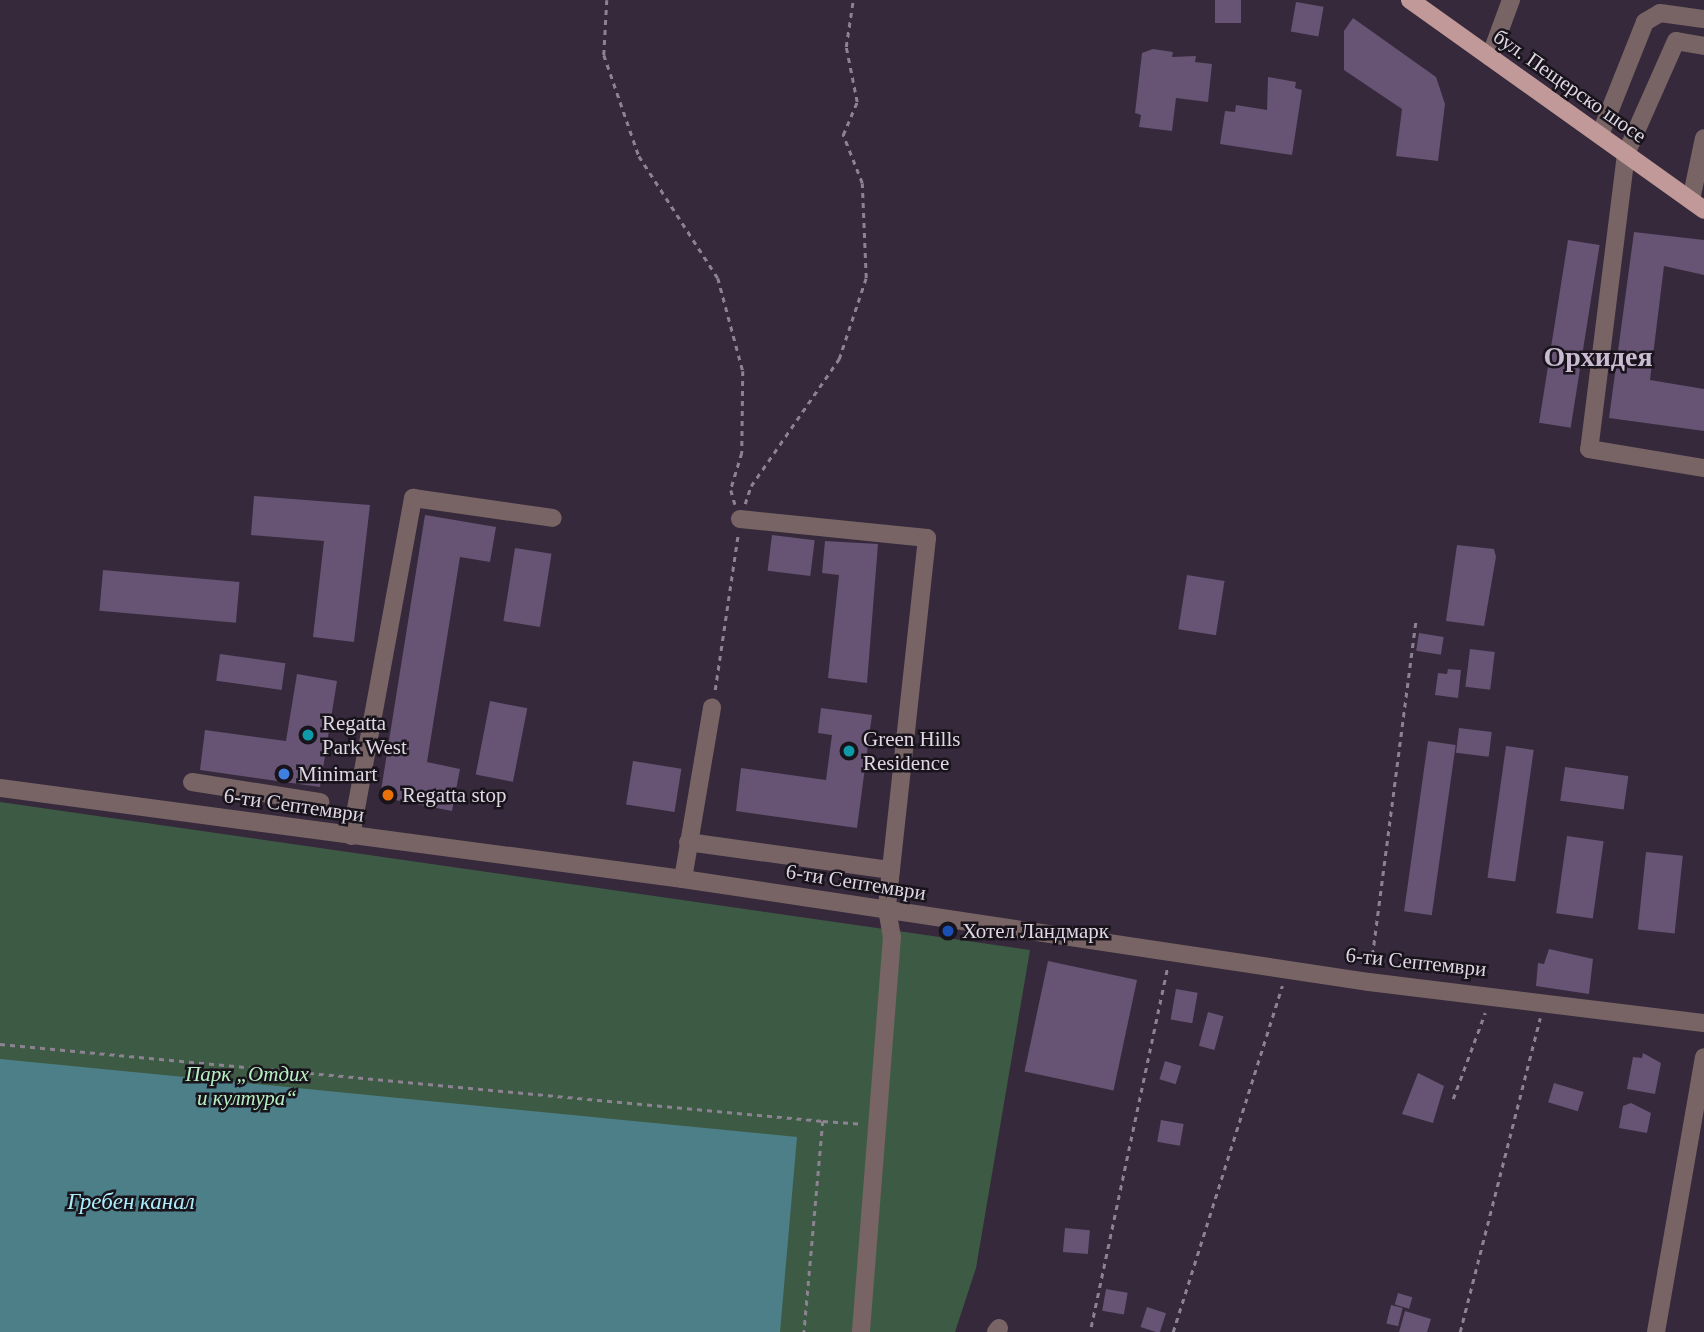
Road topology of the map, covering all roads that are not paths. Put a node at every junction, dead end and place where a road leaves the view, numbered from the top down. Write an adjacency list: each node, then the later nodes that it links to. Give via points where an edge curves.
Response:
1 (1410, 0): 5 (main road, бул. Пещерско шосе)
2 (1511, 0): 5 (street)
3 (1704, 19): 6 (street, via 1660,13 1645,22)
4 (1704, 46): 8 (street, via 1676,41)
5 (1490, 57): 6 (main road, бул. Пещерско шосе)
6 (1600, 135): 8 (main road, бул. Пещерско шосе)
7 (1704, 138): 9 (street)
8 (1626, 154): 9 (main road, бул. Пещерско шосе); 10 (street, via 1589,449)
9 (1697, 205)
10 (1704, 468)
11 (553, 518): 19 (street, via 413,498)
12 (740, 519): 21 (street, via 928,538)
13 (712, 707): 20 (street)
14 (192, 782): 16 (street)
15 (0, 788): 18 (street, 6-ти Септември)
16 (230, 788): 17 (street); 18 (street)
17 (320, 802)
18 (226, 819): 19 (street, 6-ти Септември)
19 (351, 836): 22 (street, 6-ти Септември)
20 (688, 842): 21 (street); 22 (street)
21 (891, 870): 23 (street)
22 (683, 879): 23 (street, 6-ти Септември)
23 (887, 909): 24 (street, 6-ти Септември, via 1369,982 1492,993); 26 (street, via 892,937)
24 (1704, 1023)
25 (1704, 1057): 27 (street)
26 (861, 1332)
27 (1656, 1332)

